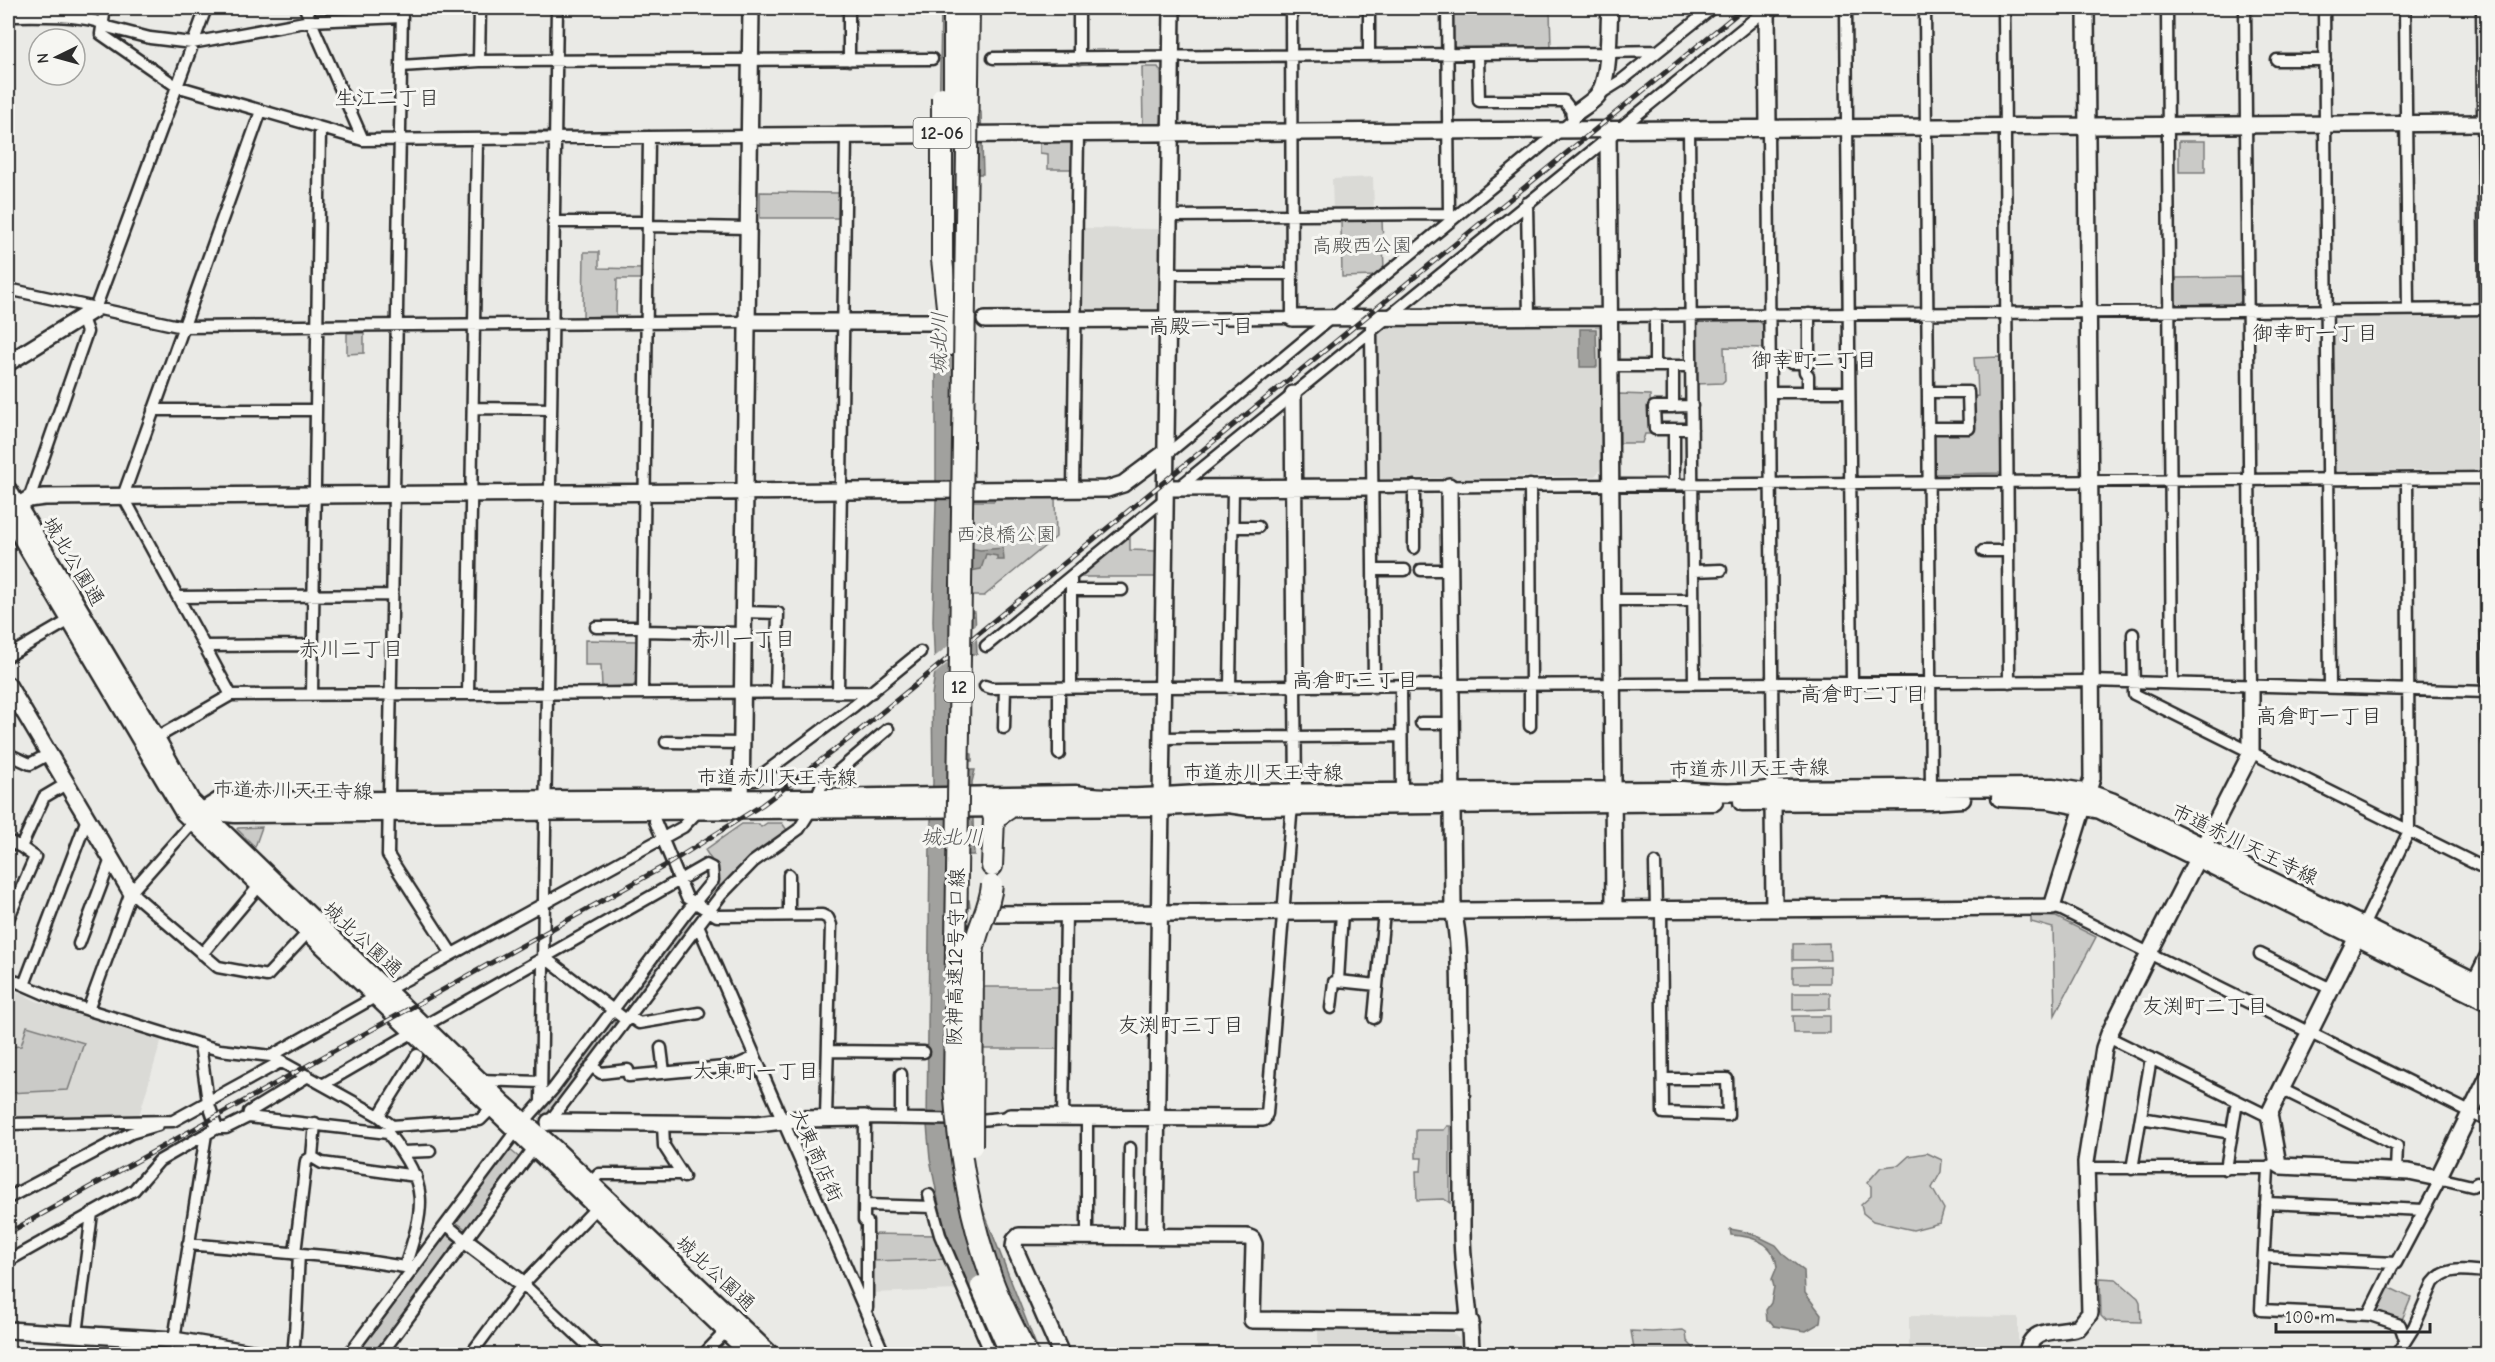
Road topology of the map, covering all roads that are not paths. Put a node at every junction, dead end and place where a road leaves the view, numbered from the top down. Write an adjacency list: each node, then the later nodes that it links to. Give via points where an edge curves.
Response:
1 (105, 8): 31 (street)
2 (206, 8): 32 (street)
3 (305, 8): 30 (street)
4 (480, 8): 47 (street)
5 (557, 8): 48 (street)
6 (751, 8): 43 (street)
7 (849, 8): 44 (street)
8 (942, 8): 121 (highway, 12-06, bridge, via 942,259)
9 (954, 8): 121 (highway, 阪神高速12号守口線 / 12, bridge)
10 (969, 8): 423 (highway, 阪神高速12号守口線 / 12, bridge, via 954,1088 962,1161 976,1230)
11 (1079, 8): 41 (street)
12 (1172, 8): 39 (street)
13 (1291, 8): 37 (street)
14 (1369, 8): 38 (street)
15 (1447, 8): 35 (street)
16 (1610, 8): 34 (street)
17 (1712, 8): 33 (street)
18 (1767, 8): 65 (street); 69 (street)
19 (1846, 8): 61 (street)
20 (1925, 8): 62 (street)
21 (2004, 8): 60 (street)
22 (2086, 8): 58 (street)
23 (2167, 8): 59 (street)
24 (2245, 8): 57 (street)
25 (2325, 8): 46 (street)
26 (2405, 8): 56 (street)
27 (2482, 8): 54 (street)
28 (402, 12): 30 (street); 49 (street)
29 (8, 16): 31 (street)
30 (310, 21): 32 (street); 78 (street)
31 (103, 22): 32 (street, via 107,27 150,38); 50 (street, via 101,34)
32 (192, 42): 50 (street)
33 (1657, 51): 34 (street); 51 (street)
34 (1606, 53): 36 (street); 51 (street, via 1604,81)
35 (1448, 55): 36 (street); 38 (street); 67 (street)
36 (1478, 55): 53 (street, via 1479,101 1564,101)
37 (1290, 56): 38 (street); 39 (street); 68 (street)
38 (1369, 56)
39 (1172, 57): 41 (street); 70 (street)
40 (993, 58): 41 (street)
41 (1079, 58)
42 (932, 59): 44 (street)
43 (750, 60): 44 (street); 48 (street); 72 (street)
44 (849, 60)
45 (2277, 60): 46 (street)
46 (2325, 60): 55 (street)
47 (479, 61): 48 (street); 49 (street)
48 (557, 61): 76 (street)
49 (401, 66): 77 (street)
50 (176, 86): 52 (street); 98 (street)
51 (1597, 96): 53 (street)
52 (261, 111): 63 (street); 120 (street)
53 (1574, 114): 66 (street, via 1573,120)
54 (2485, 123): 56 (street); 79 (street)
55 (2325, 124): 56 (street); 57 (street); 91 (street)
56 (2406, 124): 92 (street)
57 (2248, 125): 59 (street); 94 (street)
58 (2087, 126): 59 (street); 60 (street); 95 (street)
59 (2168, 126): 93 (street)
60 (2005, 127): 62 (street); 97 (street)
61 (1847, 128): 62 (street); 65 (street); 101 (street)
62 (1926, 128): 96 (street)
63 (320, 129): 78 (street); 119 (street)
64 (1689, 129): 65 (street); 69 (street); 103 (street)
65 (1768, 129): 99 (street)
66 (1561, 130): 67 (street); 69 (street); 83 (street)
67 (1448, 131): 68 (street); 83 (street)
68 (1290, 132): 70 (street); 82 (street)
69 (1611, 132): 80 (street); 105 (street)
70 (1171, 133): 71 (street); 81 (street)
71 (1078, 134): 73 (street, bridge); 110 (street)
72 (749, 136): 73 (street); 74 (street); 86 (street)
73 (846, 136): 112 (street)
74 (650, 137): 76 (street); 85 (street)
75 (477, 138): 76 (street); 77 (street); 116 (street)
76 (555, 138): 84 (street)
77 (398, 139): 78 (street); 118 (street)
78 (363, 140)
79 (2486, 187): 90 (street)
80 (1527, 203): 104 (street); 114 (street)
81 (1170, 216): 82 (street); 87 (street)
82 (1291, 216): 83 (street); 88 (street)
83 (1450, 217): 107 (street)
84 (553, 222): 85 (street); 117 (street)
85 (648, 224): 86 (street); 115 (street)
86 (748, 228): 111 (street)
87 (1169, 274): 88 (street); 108 (street)
88 (1292, 274): 106 (street)
89 (8, 289): 98 (street)
90 (2486, 309): 92 (street)
91 (2327, 310): 92 (street); 94 (street); 146 (street)
92 (2408, 310)
93 (2169, 311): 94 (street); 95 (street); 147 (street)
94 (2248, 311): 148 (street)
95 (2088, 312): 97 (street); 149 (street)
96 (1927, 313): 97 (street); 101 (street); 132 (street)
97 (2006, 313): 151 (street)
98 (89, 314): 120 (street); 123 (street); 174 (street, via 87,332)
99 (1769, 314): 100 (street); 103 (street); 122 (street)
100 (1809, 314): 101 (street); 124 (street, via 1809,363)
101 (1848, 314): 131 (street)
102 (1655, 315): 103 (street); 105 (street); 126 (street)
103 (1691, 315): 128 (street)
104 (1529, 316): 105 (street); 114 (street)
105 (1610, 316): 125 (street)
106 (1292, 318): 107 (street); 108 (street)
107 (1332, 318): 114 (street); 143 (street)
108 (1168, 319): 110 (street); 143 (street)
109 (985, 320): 110 (street)
110 (1075, 320): 163 (street)
111 (747, 322): 112 (street); 115 (street); 168 (street)
112 (843, 322): 113 (street); 165 (street)
113 (929, 322)
114 (1376, 322): 133 (street); 161 (street)
115 (647, 323): 117 (street); 167 (street)
116 (474, 324): 117 (street); 118 (street); 136 (street)
117 (552, 324): 137 (street)
118 (395, 325): 119 (street); 170 (street)
119 (317, 326): 120 (street); 139 (street)
120 (183, 327): 138 (street)
121 (951, 345): 423 (highway, 阪神高速12号守口線 / 12, bridge, via 942,1089 947,1151 959,1214 983,1293)
122 (1770, 359): 124 (street); 129 (street)
123 (8, 363)
124 (1804, 363): 130 (street)
125 (1610, 366): 126 (street); 153 (street)
126 (1655, 366): 127 (street)
127 (1673, 366): 128 (street); 134 (street)
128 (1691, 366): 135 (street)
129 (1770, 392): 130 (street); 156 (street)
130 (1808, 392): 131 (street)
131 (1849, 392): 152 (street)
132 (1928, 392): 140 (street); 140 (street, via 1968,392 1969,428)
133 (1293, 394): 160 (street); 166 (street)
134 (1673, 406): 135 (street); 141 (street, via 1654,407 1654,429)
135 (1692, 406): 142 (street)
136 (473, 408): 137 (street); 171 (street)
137 (551, 409): 169 (street)
138 (153, 410): 139 (street); 173 (street)
139 (316, 410): 172 (street)
140 (1928, 428): 150 (street)
141 (1674, 429): 142 (street); 154 (street)
142 (1692, 429): 155 (street)
143 (1166, 452): 163 (street, via 1119,486); 166 (street)
144 (2407, 478): 145 (street); 146 (street); 228 (street)
145 (2487, 478): 234 (street)
146 (2328, 479): 148 (street); 226 (street)
147 (2171, 480): 148 (street); 149 (street); 210 (street)
148 (2249, 480): 218 (street)
149 (2090, 481): 151 (street); 205 (street)
150 (1928, 482): 151 (street); 152 (street); 209 (street)
151 (2007, 482): 178 (street)
152 (1850, 483): 156 (street); 208 (street)
153 (1611, 484): 154 (street); 157 (street); 192 (street)
154 (1674, 484): 155 (street)
155 (1692, 484): 156 (street); 185 (street)
156 (1771, 484): 212 (street)
157 (1530, 485): 159 (street); 217 (street)
158 (1414, 486): 159 (street); 161 (street); 177 (street)
159 (1449, 486): 183 (street)
160 (1293, 487): 161 (street); 162 (street); 219 (street)
161 (1372, 487): 180 (street)
162 (1233, 488): 166 (street); 175 (street)
163 (1073, 489): 165 (street)
164 (8, 490): 174 (main road, 城北公園通)
165 (841, 490): 168 (street); 232 (street)
166 (1170, 491): 186 (street); 227 (street)
167 (645, 492): 168 (street); 169 (street); 197 (street)
168 (744, 492): 194 (street)
169 (550, 493): 171 (street); 235 (street)
170 (393, 494): 171 (street); 172 (street); 189 (street)
171 (472, 494): 237 (street)
172 (314, 495): 173 (street); 190 (street)
173 (123, 496): 174 (street, via 44,497); 191 (street)
174 (15, 508): 195 (main road, 城北公園通)
175 (1232, 527): 176 (street); 225 (street)
176 (1258, 527)
177 (1414, 548)
178 (2008, 550): 179 (street); 206 (street)
179 (1983, 551)
180 (1373, 570): 181 (street); 220 (street)
181 (1405, 570)
182 (1421, 570): 183 (street)
183 (1450, 570): 216 (street)
184 (1721, 570): 185 (street)
185 (1693, 571): 193 (street)
186 (1071, 576): 187 (street); 202 (street)
187 (1071, 590): 188 (street); 224 (street)
188 (1122, 590)
189 (392, 595): 190 (street); 236 (street)
190 (313, 596): 191 (street); 200 (street)
191 (177, 597): 201 (street)
192 (1612, 600): 193 (street); 214 (street)
193 (1693, 600): 211 (street)
194 (743, 612): 198 (street); 231 (street, via 778,612)
195 (75, 617): 204 (street); 247 (main road, 城北公園通); 272 (main road, 城北公園通, via 184,813)
196 (596, 627): 197 (street)
197 (643, 629): 198 (street); 229 (street)
198 (742, 633): 230 (street)
199 (2133, 634): 207 (street)
200 (312, 645): 201 (street); 239 (street)
201 (204, 646): 238 (street)
202 (986, 646)
203 (920, 652): 233 (street)
204 (8, 656)
205 (2091, 681): 206 (street); 207 (street); 264 (street, via 2092,778)
206 (2009, 682): 209 (street)
207 (2134, 682): 210 (street); 252 (street, via 2134,694)
208 (1852, 683): 209 (street); 212 (street)
209 (1930, 683): 260 (street)
210 (2172, 683): 218 (street)
211 (1694, 684): 212 (street); 214 (street)
212 (1772, 684): 259 (street)
213 (8, 685): 253 (street)
214 (1612, 685): 217 (street); 261 (street)
215 (985, 686): 222 (street)
216 (1451, 686): 217 (street); 221 (street); 241 (street)
217 (1530, 686): 242 (street)
218 (2251, 686): 226 (street); 252 (street)
219 (1295, 687): 220 (street); 225 (street); 245 (street)
220 (1374, 687): 221 (street)
221 (1401, 687): 246 (street)
222 (1005, 688): 223 (street); 243 (street)
223 (1059, 688): 224 (street); 254 (street)
224 (1071, 688): 227 (street)
225 (1230, 688): 227 (street)
226 (2330, 688): 228 (street)
227 (1163, 689): 248 (street)
228 (2408, 690): 234 (street); 275 (street)
229 (642, 692): 230 (street); 235 (street)
230 (741, 692): 231 (street); 251 (street)
231 (776, 692): 232 (street)
232 (838, 692): 233 (street)
233 (872, 692): 256 (street, via 755,780)
234 (2487, 692): 250 (street)
235 (547, 693): 237 (street); 268 (street)
236 (390, 694): 237 (street); 239 (street); 269 (street)
237 (468, 694)
238 (231, 695): 239 (street); 247 (street)
239 (312, 695)
240 (1421, 723): 241 (street)
241 (1451, 723): 262 (street)
242 (1530, 726)
243 (1004, 728)
244 (888, 729): 267 (street, via 821,786)
245 (1295, 736): 246 (street); 248 (street); 263 (street)
246 (1401, 736): 258 (street)
247 (156, 738): 272 (main road, 城北公園通)
248 (1162, 738): 265 (street)
249 (666, 742): 251 (street)
250 (2487, 742)
251 (741, 743): 256 (street)
252 (2251, 753): 275 (street); 279 (street)
253 (49, 754): 255 (street, via 30,764); 257 (street)
254 (1059, 754)
255 (9, 759)
256 (741, 780): 266 (street)
257 (66, 784): 273 (street); 278 (street, via 44,797)
258 (1402, 792): 262 (main road, 市道赤川天王寺線); 263 (main road, 市道赤川天王寺線)
259 (1773, 795): 260 (main road, 市道赤川天王寺線); 261 (main road, 市道赤川天王寺線); 292 (street)
260 (1931, 795): 264 (main road, 市道赤川天王寺線, via 2053,787)
261 (1613, 797): 262 (main road, 市道赤川天王寺線); 293 (street)
262 (1452, 798): 263 (main road, 市道赤川天王寺線); 298 (street)
263 (1294, 799): 265 (main road, 市道赤川天王寺線, via 1249,807); 300 (street)
264 (2087, 799): 279 (main road, 市道赤川天王寺線, via 2111,801); 291 (street)
265 (1162, 802): 270 (main road, 市道赤川天王寺線); 270 (main road, 市道赤川天王寺線, via 1076,794); 302 (street)
266 (741, 804): 267 (main road, 市道赤川天王寺線); 268 (main road, 市道赤川天王寺線); 271 (main road, 市道赤川天王寺線)
267 (814, 804): 270 (main road, 市道赤川天王寺線, via 920,803); 295 (street, via 799,829 753,862)
268 (546, 805): 269 (main road, 市道赤川天王寺線); 271 (main road, 市道赤川天王寺線); 290 (street)
269 (388, 806): 272 (main road, 市道赤川天王寺線, via 219,801); 312 (street, via 388,855)
270 (992, 808): 282 (highway)
271 (699, 810): 276 (street, via 683,827)
272 (198, 817): 287 (main road, 城北公園通); 288 (street); 306 (main road, 城北公園通, via 221,832)
273 (87, 819): 280 (street); 318 (street)
274 (655, 821): 276 (street)
275 (2409, 831): 283 (street); 307 (street)
276 (661, 839): 285 (street); 290 (street)
277 (8, 841): 278 (street)
278 (21, 847): 304 (street, via 35,857)
279 (2200, 852): 307 (main road, 市道赤川天王寺線); 310 (street)
280 (111, 859): 288 (street); 308 (street)
281 (1654, 863): 294 (street)
282 (992, 866)
283 (2487, 870)
284 (789, 875): 303 (street)
285 (680, 881): 289 (street, via 687,898); 289 (street, via 706,865 712,868 713,880); 314 (street)
286 (992, 885): 423 (highway, bridge, via 973,954 970,1123 986,1228)
287 (259, 886): 306 (main road, 城北公園通); 311 (street)
288 (131, 892): 311 (street); 324 (street)
289 (694, 902): 295 (street); 325 (street)
290 (545, 904): 312 (street); 314 (street)
291 (2052, 907): 292 (street); 310 (street)
292 (1774, 909): 294 (street)
293 (1614, 910): 294 (street); 298 (street)
294 (1658, 910): 346 (street)
295 (708, 911): 303 (street, via 717,916); 305 (street)
296 (1342, 912): 297 (street); 300 (street); 316 (street)
297 (1384, 912): 298 (street); 319 (street)
298 (1453, 912): 416 (street, via 1457,923 1463,1120 1462,1246)
299 (1066, 913): 301 (street); 302 (street); 363 (street)
300 (1284, 913): 302 (street); 366 (street, via 1267,1114)
301 (997, 914)
302 (1160, 914): 365 (street)
303 (789, 915): 334 (street, via 822,915 831,925)
304 (8, 919)
305 (698, 924): 327 (street); 338 (street, 大東商店街)
306 (311, 928): 311 (street, via 267,976 218,967); 321 (main road, 城北公園通)
307 (2360, 932): 317 (main road, 市道赤川天王寺線); 320 (street); 322 (main road, 市道赤川天王寺線)
308 (79, 944)
309 (2487, 951): 317 (street)
310 (2149, 953): 330 (street); 331 (street)
311 (202, 954)
312 (452, 954): 321 (street)
313 (2260, 954): 320 (street)
314 (543, 957): 325 (street); 329 (street); 348 (street)
315 (8, 978): 318 (street)
316 (1338, 981): 319 (street); 323 (street, via 1334,982)
317 (2480, 984)
318 (24, 985): 324 (street)
319 (1377, 985): 328 (street)
320 (2331, 989): 330 (street)
321 (381, 994): 329 (main road, 城北公園通); 337 (street)
322 (2487, 1002)
323 (1331, 1008)
324 (88, 1010): 332 (street)
325 (613, 1010): 327 (street); 353 (street)
326 (699, 1013): 327 (street, via 639,1023)
327 (628, 1018): 341 (street)
328 (1374, 1018)
329 (418, 1029): 347 (main road, 城北公園通); 349 (street); 354 (main road, 城北公園通)
330 (2309, 1032): 350 (street); 355 (street)
331 (2108, 1037): 339 (street); 385 (street)
332 (200, 1044): 337 (street); 352 (street)
333 (661, 1048): 342 (street)
334 (828, 1051): 335 (street); 360 (street)
335 (924, 1052)
336 (417, 1055): 356 (street)
337 (271, 1056): 340 (street)
338 (755, 1057): 342 (street, via 735,1066); 370 (street, 大東商店街)
339 (2151, 1058): 351 (street); 367 (street)
340 (282, 1061): 344 (street); 352 (street)
341 (591, 1066): 342 (street, via 601,1072 628,1070 628,1076); 379 (street)
342 (664, 1072)
343 (901, 1074): 362 (street)
344 (308, 1077): 349 (street); 358 (street, via 249,1112)
345 (2487, 1077): 355 (street)
346 (1663, 1078): 346 (street, via 1664,1113 1728,1114 1727,1079)
347 (479, 1080): 348 (street); 374 (main road, 城北公園通)
348 (541, 1082): 353 (street)
349 (324, 1084): 356 (street)
350 (2281, 1089): 357 (street); 388 (street, via 2397,1146)
351 (2237, 1101): 357 (street); 377 (street)
352 (208, 1102): 369 (street); 375 (street)
353 (541, 1102): 374 (street)
354 (491, 1109): 374 (main road, 城北公園通); 376 (street, via 480,1120)
355 (2470, 1112): 368 (street); 390 (street)
356 (379, 1116): 376 (street)
357 (2268, 1116): 384 (street)
358 (248, 1117): 372 (street); 375 (street, via 226,1128)
359 (1010, 1117): 362 (street, bridge); 363 (street)
360 (826, 1118): 361 (street); 370 (street)
361 (865, 1118): 362 (street); 397 (street)
362 (901, 1118)
363 (1063, 1118): 364 (street)
364 (1087, 1118): 365 (street); 402 (street)
365 (1157, 1118): 366 (street); 404 (street)
366 (1263, 1118)
367 (2140, 1118): 377 (street); 386 (street)
368 (2487, 1120)
369 (173, 1121): 371 (street); 394 (street, via 131,1132)
370 (783, 1121): 373 (street); 414 (street, 大東商店街)
371 (8, 1124)
372 (315, 1124): 376 (street); 383 (street)
373 (663, 1124): 379 (street); 391 (street, via 664,1146 683,1175 599,1174)
374 (520, 1127): 379 (main road, 城北公園通); 401 (street)
375 (217, 1128): 378 (street)
376 (390, 1129): 382 (street)
377 (2232, 1133): 387 (street)
378 (206, 1134): 400 (street, via 159,1161 134,1190); 406 (street)
379 (542, 1136): 391 (main road, 城北公園通); 395 (main road, 城北公園通); 405 (street)
380 (1130, 1148): 403 (street)
381 (430, 1151): 382 (street)
382 (402, 1152): 389 (street)
383 (312, 1157): 389 (street, via 322,1162); 407 (street, via 306,1161)
384 (2272, 1165): 387 (street); 388 (street); 396 (street)
385 (2086, 1168): 386 (street); 437 (street, via 2090,1313 2079,1327 2040,1334)
386 (2132, 1169): 387 (street)
387 (2226, 1169)
388 (2396, 1171): 390 (street)
389 (416, 1176): 411 (street, via 421,1206)
390 (2439, 1178): 392 (street); 399 (street)
391 (591, 1183): 395 (main road, 城北公園通)
392 (2487, 1188)
393 (929, 1195): 398 (street)
394 (8, 1198)
395 (601, 1202): 413 (street); 417 (main road, 城北公園通)
396 (2266, 1203): 399 (street); 408 (street)
397 (865, 1205): 398 (street); 414 (street)
398 (932, 1207): 434 (street, via 949,1259)
399 (2424, 1210): 410 (street)
400 (92, 1214): 409 (street); 419 (street)
401 (447, 1225): 405 (street); 411 (street)
402 (1087, 1235): 403 (street); 435 (street, via 1025,1234 1014,1243)
403 (1129, 1235): 404 (street)
404 (1155, 1235): 416 (street, via 1252,1239 1252,1320)
405 (466, 1241): 413 (street); 428 (street)
406 (188, 1244): 407 (street); 420 (street)
407 (297, 1253): 411 (street); 426 (street, via 298,1310)
408 (2264, 1257): 410 (street); 415 (street, via 2261,1310)
409 (8, 1261)
410 (2394, 1263): 415 (street)
411 (409, 1267): 427 (street)
412 (2487, 1272): 421 (street, via 2453,1270 2437,1278)
413 (523, 1284): 424 (street); 429 (street)
414 (867, 1314): 433 (street, 大東商店街)
415 (2369, 1316): 421 (street, via 2400,1325)
416 (1471, 1322): 436 (street)
417 (731, 1326): 430 (street); 431 (main road, 城北公園通); 432 (main road, 城北公園通)
418 (8, 1330): 419 (street)
419 (76, 1334): 420 (street)
420 (174, 1340): 422 (street)
421 (2405, 1340): 438 (street)
422 (192, 1349): 425 (street)
423 (1020, 1351)
424 (477, 1352)
425 (258, 1354)
426 (293, 1354)
427 (349, 1354)
428 (381, 1354)
429 (597, 1354)
430 (704, 1354)
431 (750, 1354)
432 (770, 1354)
433 (884, 1354)
434 (992, 1354)
435 (1060, 1354)
436 (1471, 1354)
437 (2027, 1354)
438 (2397, 1354)

